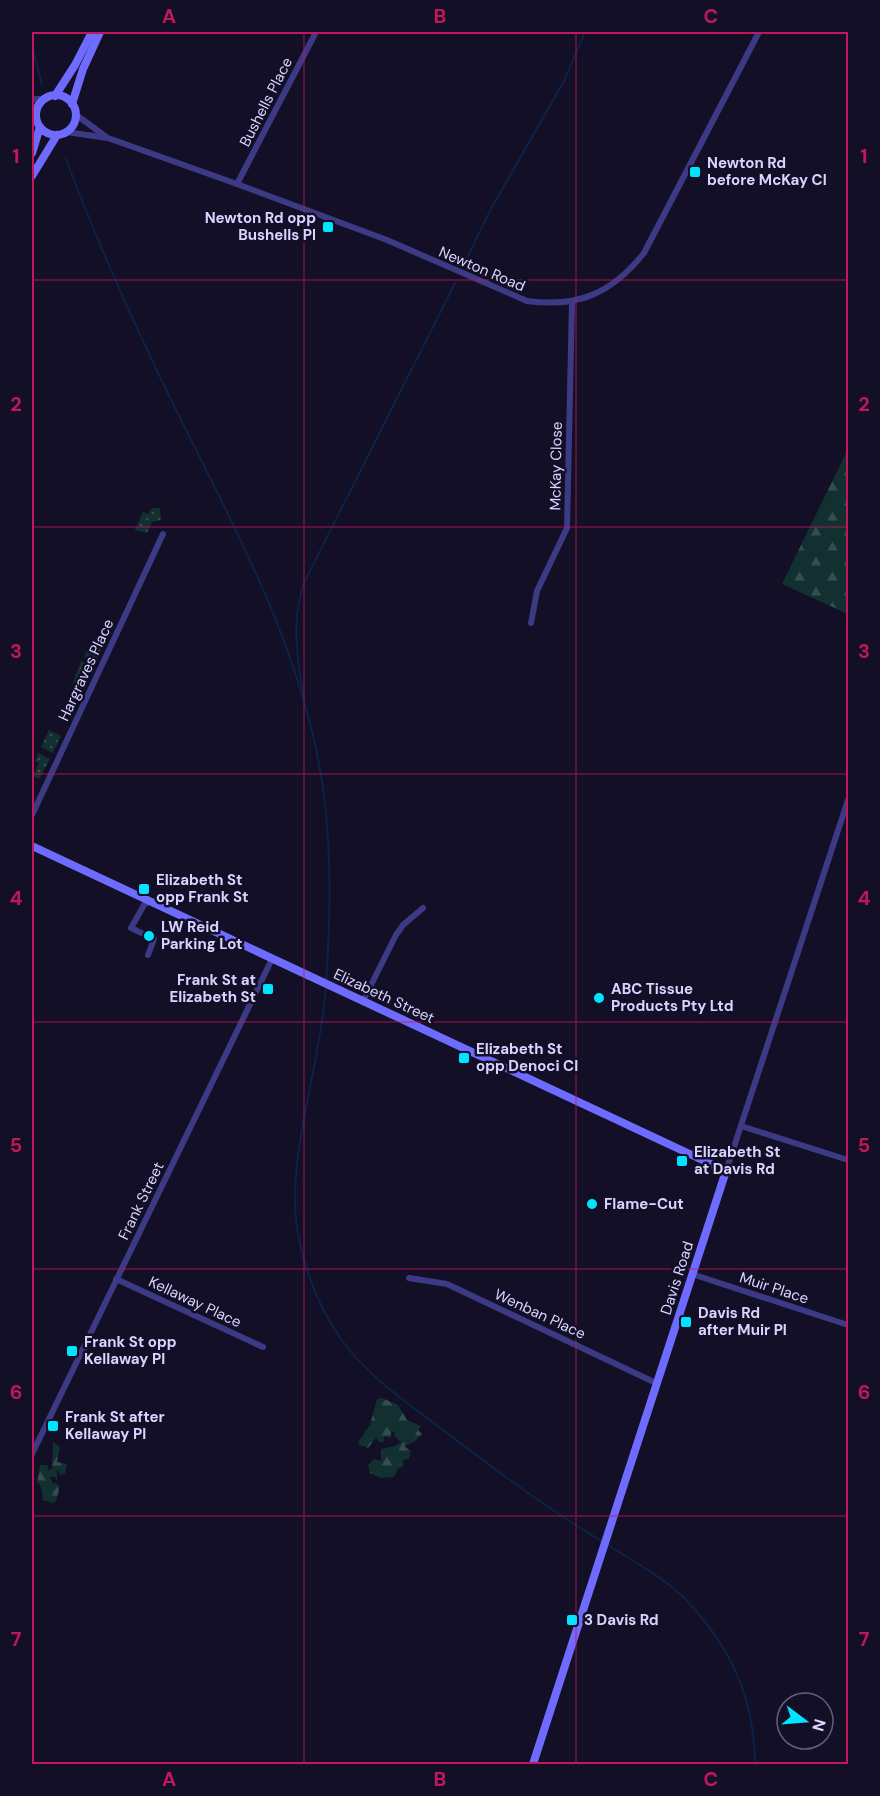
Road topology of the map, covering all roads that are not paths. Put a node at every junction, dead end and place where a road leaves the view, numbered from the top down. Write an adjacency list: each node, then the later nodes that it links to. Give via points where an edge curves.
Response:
1 (92, 32): 5 (street)
2 (100, 32): 8 (street)
3 (316, 32): 17 (street, Bushells Place)
4 (759, 32): 18 (street, Newton Road, via 644,253 613,285)
5 (55, 96): 7 (street); 8 (street)
6 (32, 99): 7 (street)
7 (44, 99): 11 (street, via 38,108)
8 (72, 104): 9 (street)
9 (75, 114): 12 (street); 14 (street)
10 (32, 115): 11 (street)
11 (39, 125): 13 (street); 15 (street)
12 (66, 132): 13 (street); 14 (street, Newton Road)
13 (57, 135): 16 (street)
14 (108, 138): 17 (street, Newton Road)
15 (32, 153)
16 (32, 176)
17 (237, 184): 18 (street, Newton Road, via 387,240 503,293 543,303)
18 (572, 302): 20 (street, McKay Close, via 567,528 537,591)
19 (163, 534): 22 (street, Hargraves Place)
20 (531, 623)
21 (849, 800): 29 (street, Davis Road)
22 (32, 815)
23 (32, 846): 24 (street, Elizabeth Street)
24 (150, 901): 26 (street, via 131,928 154,939); 27 (street, Elizabeth Street)
25 (423, 908): 28 (street, via 396,935)
26 (148, 955)
27 (272, 959): 28 (street, Elizabeth Street); 34 (street, Frank Street)
28 (363, 1001): 31 (street, Elizabeth Street)
29 (741, 1126): 30 (street); 31 (street, Davis Road)
30 (849, 1160)
31 (726, 1171): 32 (street, Davis Road)
32 (692, 1274): 35 (street, Muir Place); 37 (street, Davis Road)
33 (409, 1278): 37 (street, Wenban Place, via 447,1284)
34 (116, 1279): 36 (street, Kellaway Place); 38 (street, Frank Street)
35 (849, 1325)
36 (263, 1347)
37 (656, 1383): 39 (street, Davis Road)
38 (32, 1454)
39 (533, 1764)

